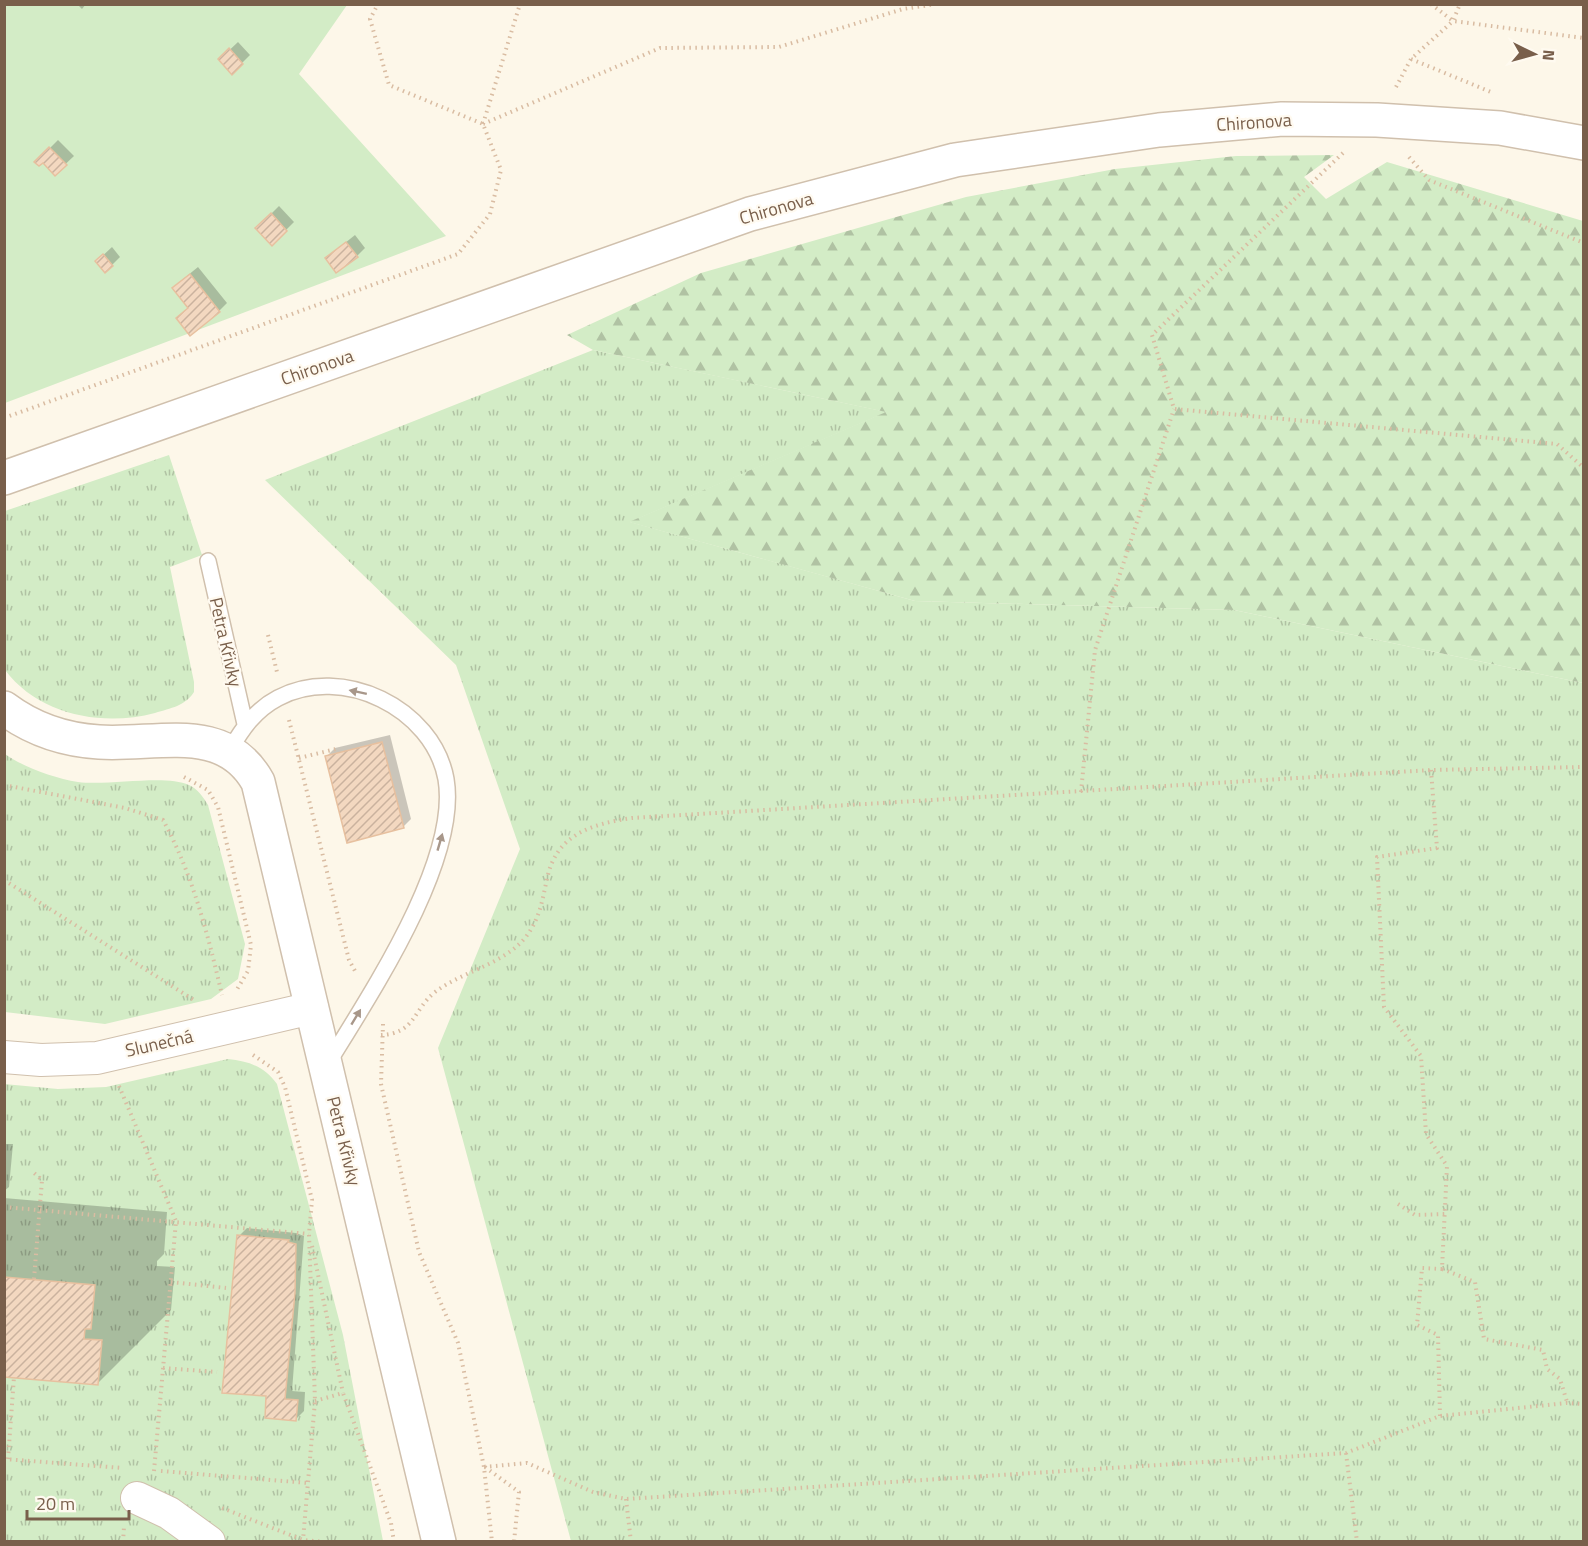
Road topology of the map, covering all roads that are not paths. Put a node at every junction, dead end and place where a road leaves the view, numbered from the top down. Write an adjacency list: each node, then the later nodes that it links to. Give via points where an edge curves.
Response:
1 (1584, 143): 2 (street, Chironova, via 1500,128 1377,120 1260,121 1159,130 955,160 750,214)
2 (4, 477)
3 (208, 561): 5 (lane, Petra Křivky)
4 (4, 708): 5 (street, via 40,729 68,738 116,743 213,744)
5 (237, 737): 6 (street, Petra Křivky, via 243,760 258,782); 8 (lane, one-way to 5, via 370,995 432,867 446,822 446,780 437,752 421,728 394,705 362,692 326,686 284,696)
6 (312, 1008): 7 (street, Slunečná, via 97,1058); 8 (street, Petra Křivky)
7 (4, 1057)
8 (326, 1067): 11 (street, Petra Křivky)
9 (137, 1479): 10 (street, via 169,1513)
10 (209, 1542)
11 (439, 1542)

